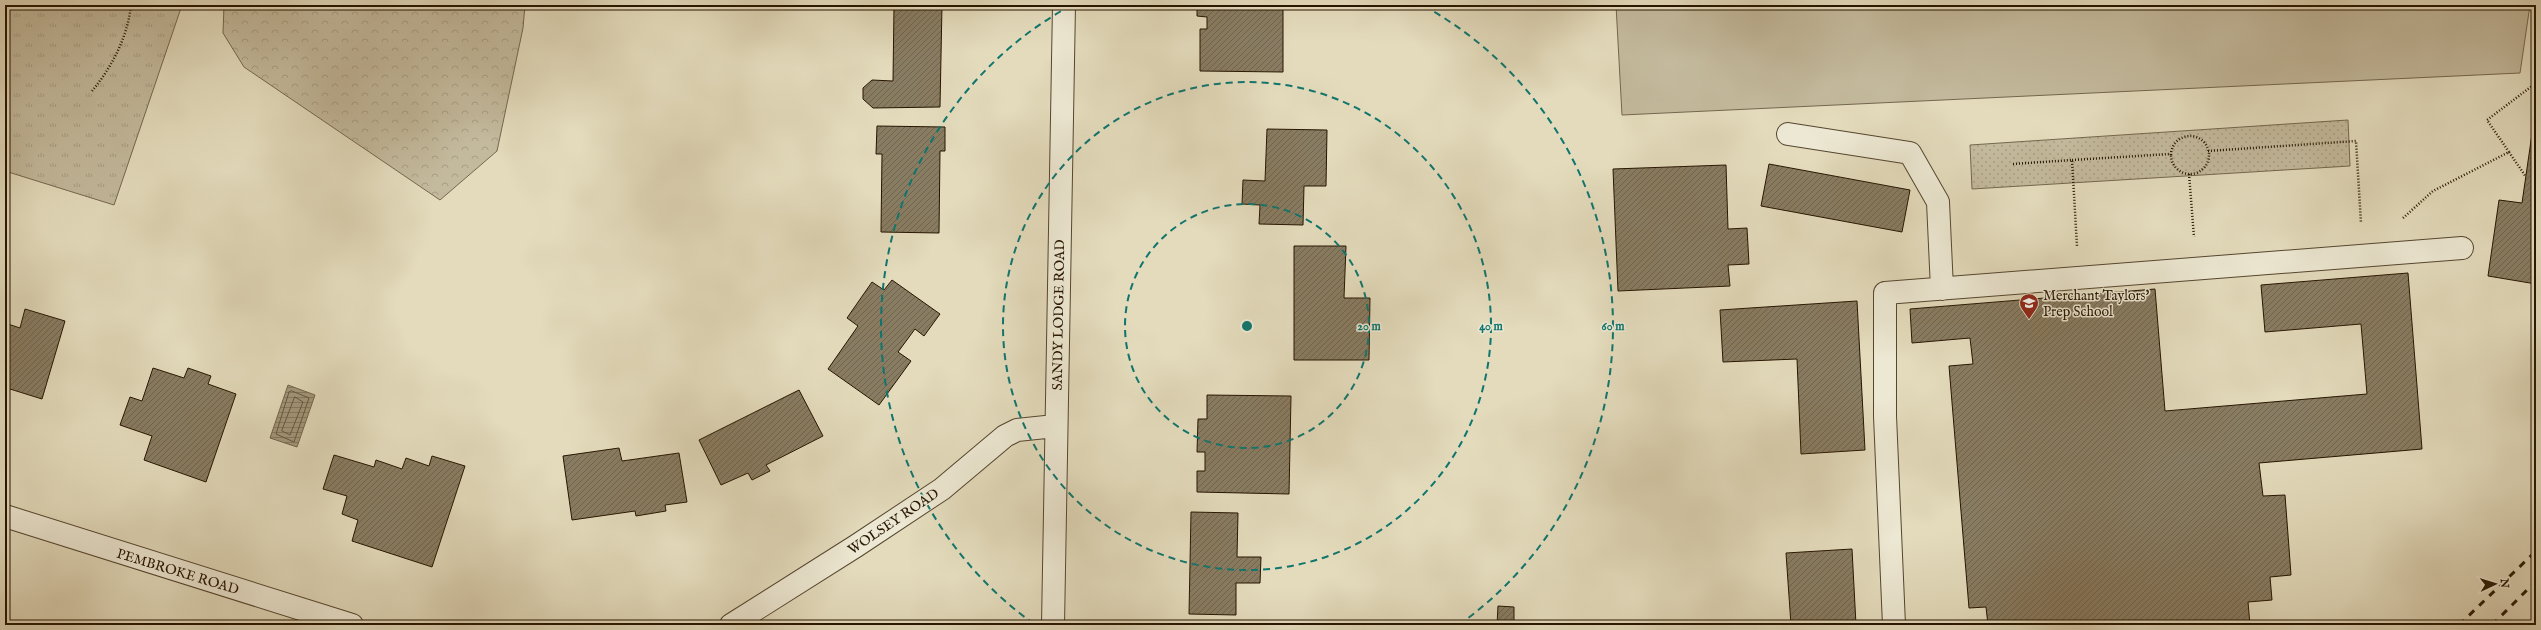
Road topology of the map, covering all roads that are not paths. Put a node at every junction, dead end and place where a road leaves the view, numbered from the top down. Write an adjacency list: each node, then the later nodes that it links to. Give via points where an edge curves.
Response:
1 (1064, 5): 5 (street, SANDY LODGE ROAD)
2 (1788, 134): 4 (street, via 1910,153 1938,202)
3 (2462, 248): 4 (street)
4 (1942, 289): 10 (street, via 1885,292 1885,416)
5 (1055, 426): 8 (street, WOLSEY ROAD, via 1016,430 1005,436 942,489); 9 (street, SANDY LODGE ROAD)
6 (5, 516): 7 (street, PEMBROKE ROAD)
7 (352, 625)
8 (731, 625)
9 (1053, 625)
10 (1894, 625)

